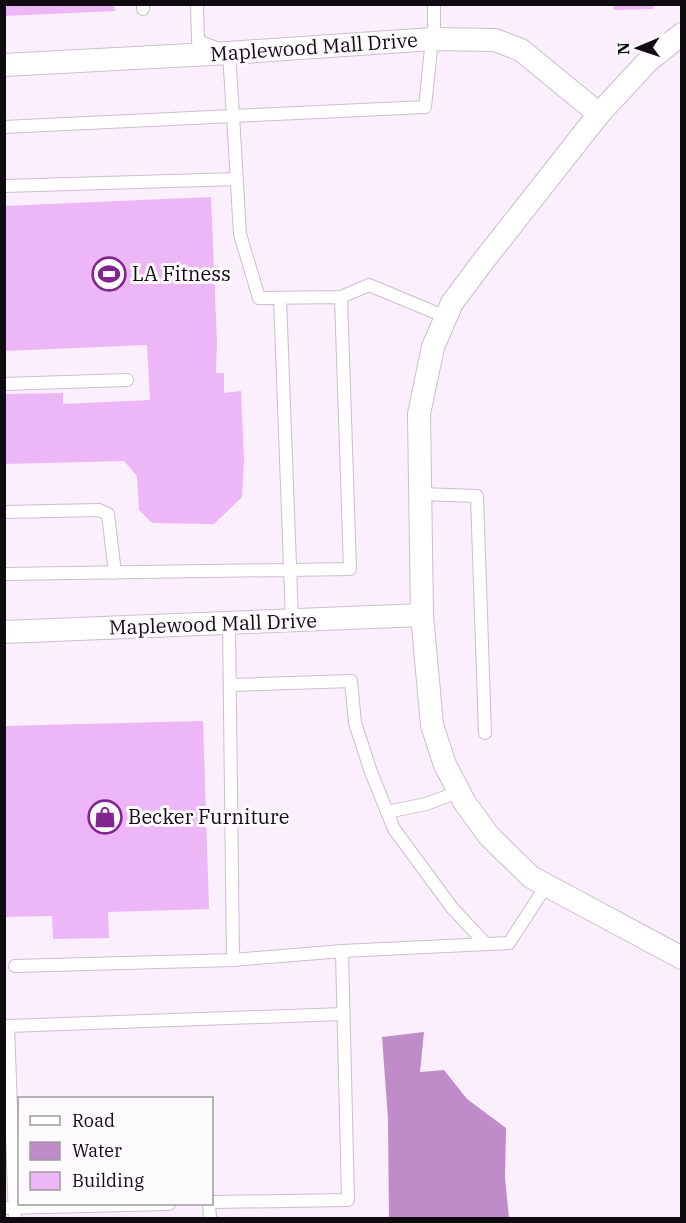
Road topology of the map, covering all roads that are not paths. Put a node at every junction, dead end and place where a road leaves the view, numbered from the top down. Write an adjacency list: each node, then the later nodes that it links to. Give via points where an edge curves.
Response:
1 (196, 4): 5 (lane, via 198,41)
2 (434, 4): 4 (lane)
3 (681, 34): 7 (street, via 648,61)
4 (432, 39): 5 (street, Maplewood Mall Drive); 7 (street, Maplewood Mall Drive, via 495,40 520,50); 8 (lane, via 425,107)
5 (229, 53): 6 (street, Maplewood Mall Drive); 8 (lane)
6 (4, 65)
7 (599, 114): 14 (street, via 481,264)
8 (233, 116): 9 (lane); 10 (lane)
9 (4, 127)
10 (237, 179): 11 (lane); 13 (lane, via 240,234 259,298)
11 (4, 186)
12 (341, 297): 13 (lane); 14 (lane, via 369,285); 19 (lane, via 350,569)
13 (280, 298): 19 (lane)
14 (446, 317): 17 (street, via 433,347 419,414)
15 (127, 380): 16 (lane)
16 (4, 384)
17 (420, 494): 22 (street); 27 (lane, via 477,496)
18 (4, 512): 20 (lane, via 108,513)
19 (290, 570): 20 (lane); 23 (lane)
20 (115, 573): 21 (lane)
21 (4, 574)
22 (422, 615): 23 (street, Maplewood Mall Drive); 28 (street, via 432,725)
23 (292, 620): 24 (street, Maplewood Mall Drive)
24 (230, 623): 25 (street, Maplewood Mall Drive); 26 (lane)
25 (4, 632)
26 (230, 685): 29 (lane, via 351,681 355,723); 34 (lane)
27 (485, 733)
28 (459, 792): 29 (lane); 30 (street, via 489,836 531,877)
29 (387, 812): 31 (lane, via 394,829 447,901)
30 (546, 885): 31 (lane, via 508,944); 33 (street)
31 (486, 944): 32 (lane)
32 (342, 951): 34 (lane); 36 (lane)
33 (681, 958)
34 (233, 960): 35 (lane)
35 (15, 966)
36 (344, 1014): 37 (lane, via 348,1200); 39 (lane, via 8,1026)
37 (213, 1203)
38 (130, 1205): 39 (lane)
39 (11, 1211)

